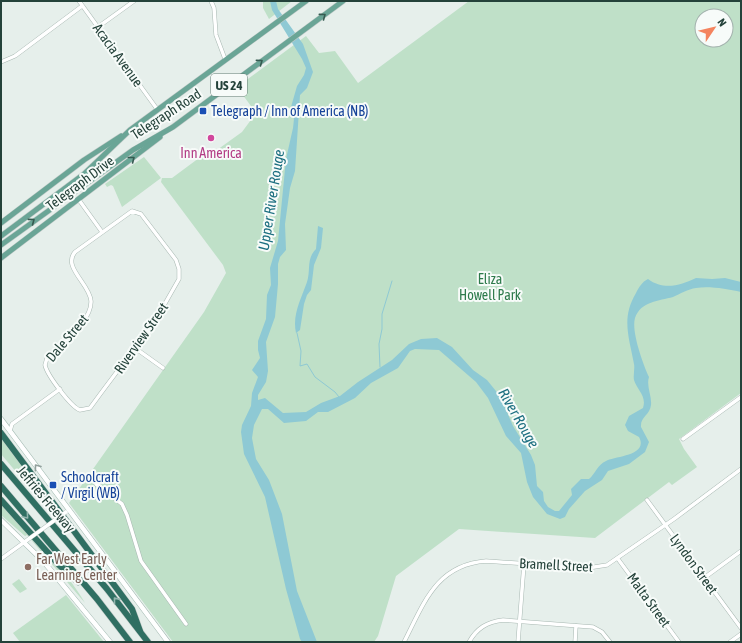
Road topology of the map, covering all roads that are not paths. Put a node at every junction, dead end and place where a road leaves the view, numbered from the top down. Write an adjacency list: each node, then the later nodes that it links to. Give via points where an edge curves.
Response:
1 (78, 1): 6 (street, Acacia Avenue)
2 (134, 1): 7 (street)
3 (211, 1): 8 (street, via 216,35)
4 (306, 1): 8 (main road, Telegraph Road / US 24)
5 (342, 1): 11 (main road, Telegraph Road / US 24, one-way to 5)
6 (82, 6): 7 (street, Acacia Avenue); 9 (street, via 15,56)
7 (98, 27): 10 (street, Acacia Avenue)
8 (225, 59): 10 (main road, Telegraph Road / US 24)
9 (1, 62)
10 (158, 109): 12 (main road, Telegraph Road / US 24)
11 (173, 127): 13 (main road, Telegraph Drive, one-way to 11); 17 (main road, Telegraph Road / US 24, one-way to 11, via 114,162)
12 (130, 130): 14 (main road, Telegraph Drive, via 84,160); 16 (main road, Telegraph Road / US 24, via 84,174)
13 (79, 200): 15 (street); 18 (main road, Telegraph Drive)
14 (1, 223)
15 (102, 232): 19 (street, Riverview Street, via 129,212 140,212 178,264 179,274 175,288); 21 (street, Dale Street, via 75,252 71,258 72,266 89,290 91,304 85,320 46,360 46,369)
16 (1, 236)
17 (1, 245)
18 (1, 258)
19 (135, 348): 20 (street); 21 (street, Riverview Street, via 87,410 76,409)
20 (162, 368)
21 (60, 389): 24 (street, via 12,424)
22 (741, 397): 26 (street)
23 (1, 419): 24 (main road)
24 (10, 431): 33 (main road, one-way to 24)
25 (1, 433): 47 (highway, via 132,609)
26 (683, 440)
27 (1, 464): 47 (highway, Jeffries Freeway, one-way to 27)
28 (741, 469): 35 (street, Bramell Street)
29 (96, 484): 44 (street, via 122,504 141,561)
30 (1, 486): 42 (highway, Jeffries Freeway, one-way to 42)
31 (1, 500): 42 (highway, via 59,565)
32 (647, 500): 35 (street, Lyndon Street)
33 (67, 511): 36 (street, bridge); 52 (main road)
34 (1, 520): 36 (main road)
35 (665, 525): 38 (street, Bramell Street); 41 (street, Lyndon Street)
36 (24, 542): 39 (street); 49 (main road, via 54,573)
37 (741, 551): 41 (street)
38 (618, 559): 40 (street, Bramell Street, via 595,568); 58 (street, Malta Street)
39 (1, 560)
40 (524, 564): 43 (street); 53 (street, Bramell Street, via 479,562 449,573 430,592)
41 (704, 578): 46 (street, Lyndon Street)
42 (96, 599): 50 (highway, Jeffries Freeway)
43 (520, 622): 45 (street); 54 (street, via 491,622 480,628); 55 (street)
44 (186, 624)
45 (576, 626): 56 (street); 57 (street, via 597,629)
46 (741, 628)
47 (140, 631): 51 (highway, Jeffries Freeway)
48 (741, 634): 59 (street)
49 (110, 642)
50 (130, 642)
51 (148, 642)
52 (168, 642)
53 (404, 642)
54 (469, 642)
55 (518, 642)
56 (575, 642)
57 (610, 642)
58 (680, 642)
59 (730, 642)

